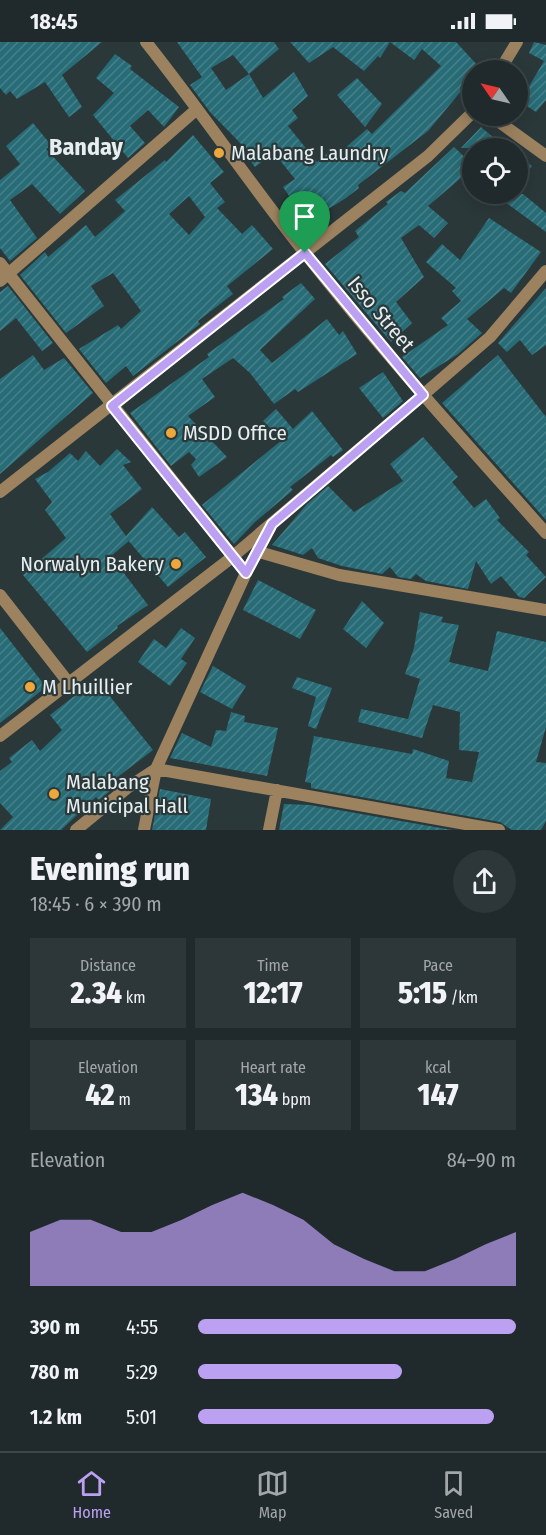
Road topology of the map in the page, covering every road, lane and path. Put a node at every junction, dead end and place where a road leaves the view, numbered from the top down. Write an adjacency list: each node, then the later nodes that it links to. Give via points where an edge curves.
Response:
1 (146, 42): 4 (street, Isso Street)
2 (517, 42): 3 (street)
3 (506, 60)
4 (197, 109): 8 (street, Isso Street); 11 (street)
5 (462, 123): 8 (street, via 428,156)
6 (505, 126): 7 (street)
7 (546, 156)
8 (305, 253): 12 (street, Isso Street); 13 (street)
9 (0, 263): 11 (street)
10 (546, 271): 12 (street, via 490,337)
11 (4, 278): 13 (street)
12 (423, 395): 15 (street); 16 (street, Isso Street)
13 (112, 406): 14 (street); 18 (street)
14 (0, 492)
15 (272, 524): 17 (street); 18 (street)
16 (546, 533)
17 (259, 552): 19 (street); 21 (street, via 339,575)
18 (231, 558): 19 (street); 22 (street)
19 (246, 573): 24 (street)
20 (0, 595): 22 (street)
21 (546, 610)
22 (68, 682): 23 (street)
23 (0, 736)
24 (156, 769): 25 (street); 26 (street); 27 (street)
25 (277, 790): 28 (street); 29 (street)
26 (76, 830)
27 (144, 830)
28 (268, 830)
29 (499, 830)

